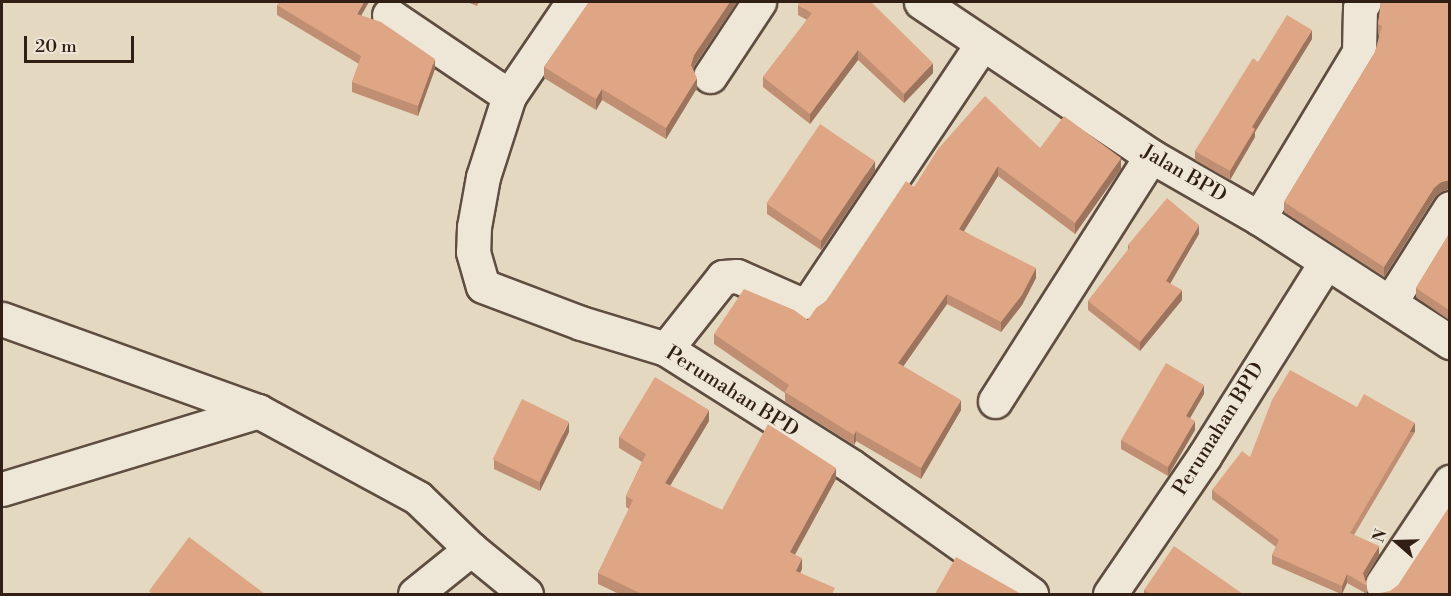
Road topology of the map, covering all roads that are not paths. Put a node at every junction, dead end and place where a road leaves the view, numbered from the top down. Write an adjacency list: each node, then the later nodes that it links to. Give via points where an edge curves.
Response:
1 (573, 2): 8 (street)
2 (759, 2): 7 (street)
3 (921, 2): 6 (street, Jalan BPD)
4 (1364, 2): 11 (street, via 1360,8 1359,52)
5 (389, 15): 8 (street)
6 (982, 44): 9 (street, Jalan BPD); 16 (street, via 810,301 798,303 736,276 723,277)
7 (710, 76)
8 (509, 96): 16 (street, Perumahan BPD, via 483,177 474,227 473,252 483,286 581,323)
9 (1151, 156): 11 (street, Jalan BPD); 17 (street)
10 (1449, 208): 13 (street)
11 (1259, 218): 12 (street, Jalan BPD)
12 (1326, 262): 13 (street, Jalan BPD); 26 (street, Perumahan BPD, via 1205,455)
13 (1390, 301): 15 (street, Jalan BPD)
14 (2, 319): 18 (street)
15 (1449, 342)
16 (666, 349): 25 (street, Perumahan BPD, via 851,466)
17 (995, 401)
18 (258, 411): 20 (street); 21 (street, via 418,498)
19 (1449, 482): 22 (street)
20 (2, 489)
21 (471, 549): 23 (street); 24 (street)
22 (1382, 584)
23 (415, 594)
24 (526, 594)
25 (1030, 594)
26 (1110, 594)

